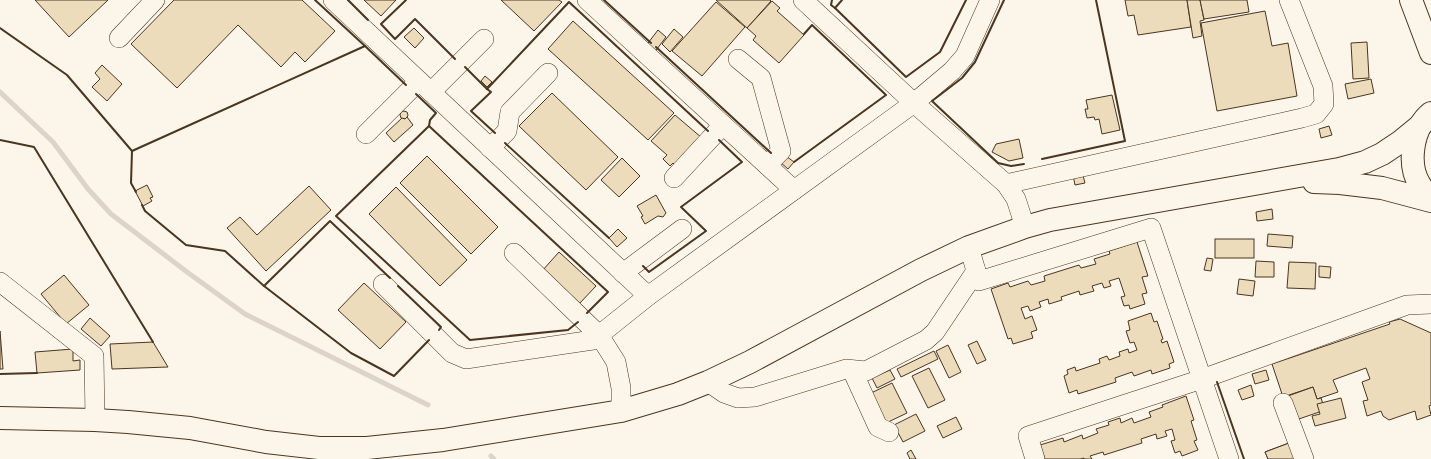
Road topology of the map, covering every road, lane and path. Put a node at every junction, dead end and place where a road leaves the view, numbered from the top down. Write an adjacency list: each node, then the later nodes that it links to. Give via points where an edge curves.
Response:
1 (155, 0): 8 (lane)
2 (333, 0): 13 (lane)
3 (588, 0): 16 (lane)
4 (990, 0): 14 (lane, via 965,56 952,72)
5 (1290, 0): 22 (lane, via 1323,86 1324,104 1316,114)
6 (1411, 0): 10 (main road)
7 (809, 2): 14 (lane)
8 (119, 38)
9 (484, 39): 13 (lane)
10 (1431, 53)
11 (738, 59): 19 (lane, via 761,78 781,151)
12 (548, 73): 18 (lane, via 510,112 508,131)
13 (425, 86): 17 (lane); 18 (lane)
14 (914, 103): 22 (lane); 23 (lane)
15 (1428, 113): 21 (main road, via 1400,142 1365,162); 24 (main road, via 1414,143 1413,164 1419,184)
16 (723, 125): 19 (lane); 20 (lane)
17 (366, 134)
18 (490, 148): 32 (lane)
19 (767, 165): 23 (lane)
20 (674, 178)
21 (1279, 180): 24 (main road, via 1361,185); 25 (main road)
22 (1006, 184): 26 (lane, via 1016,199)
23 (794, 190): 35 (lane)
24 (1431, 200)
25 (1143, 203): 26 (main road); 27 (lane)
26 (1024, 227): 29 (main road)
27 (1151, 228): 31 (lane, via 979,281); 39 (lane)
28 (682, 229): 32 (lane)
29 (969, 247): 31 (lane); 40 (main road)
30 (514, 253): 37 (lane)
31 (976, 270): 38 (lane, via 935,332 926,340 866,371)
32 (623, 273): 35 (lane)
33 (0, 282): 44 (lane, via 94,356)
34 (383, 284): 37 (lane, via 452,353 466,358 593,340)
35 (648, 296): 37 (lane)
36 (1431, 304): 39 (lane, via 1407,306)
37 (599, 335): 42 (lane, via 616,362)
38 (852, 370): 40 (lane, via 846,369 754,397 738,398 724,393); 45 (lane, via 878,427)
39 (1202, 379): 46 (lane); 47 (lane, via 1028,436)
40 (708, 382): 42 (main road, via 678,394)
41 (1283, 403): 48 (lane)
42 (620, 411): 44 (main road, via 443,440 367,448 319,448 266,442 190,428)
43 (0, 418): 44 (main road)
44 (95, 420)
45 (889, 432)
46 (1228, 458)
47 (1035, 459)
48 (1304, 459)

